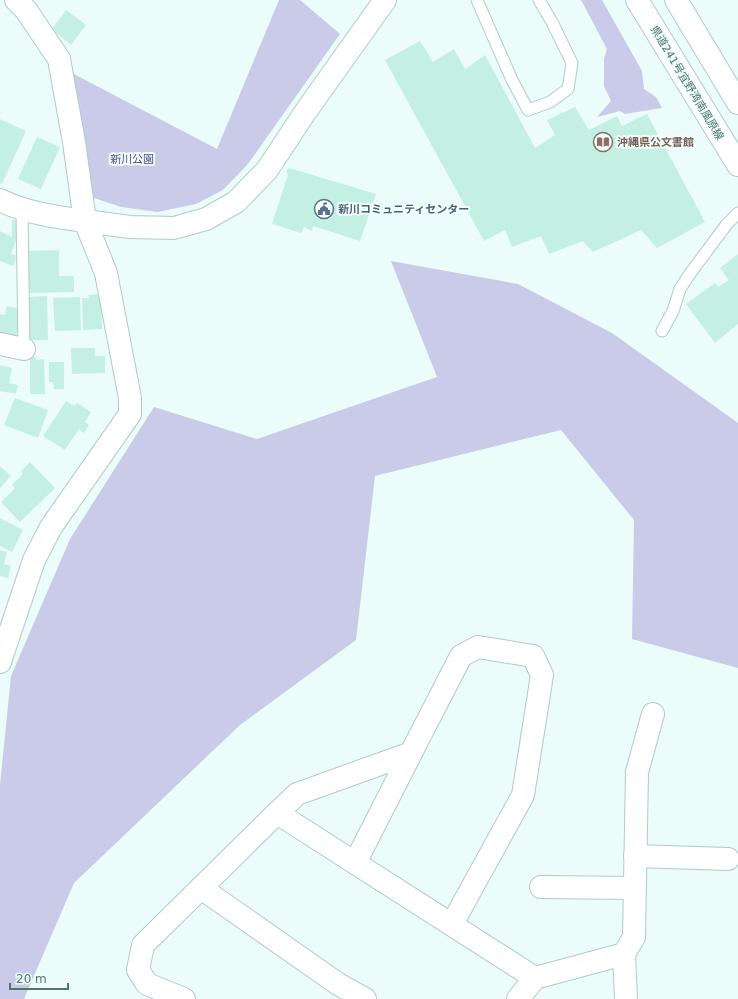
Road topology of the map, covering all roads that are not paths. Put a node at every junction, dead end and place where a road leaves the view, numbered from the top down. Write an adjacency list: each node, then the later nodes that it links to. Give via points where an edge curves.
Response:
1 (16, 0): 12 (street, via 26,10 59,58)
2 (385, 0): 12 (street, via 306,110 267,170 236,202 206,219 174,228 130,227)
3 (476, 0): 4 (lane, via 528,110 550,102 568,88 572,63)
4 (539, 0)
5 (637, 0): 8 (street, 県道241号宜野湾南風原線)
6 (679, 1): 7 (street)
7 (738, 103)
8 (738, 166)
9 (0, 200): 10 (street)
10 (22, 209): 12 (street); 15 (lane)
11 (738, 213): 13 (lane, via 727,224 680,289)
12 (85, 221): 16 (street, via 106,274 130,398 130,414 51,527 34,560)
13 (662, 331)
14 (0, 344): 15 (street)
15 (24, 349)
16 (0, 662)
17 (654, 714): 20 (street, via 637,772)
18 (411, 753): 19 (street, via 297,794); 22 (street); 26 (street, via 461,656 478,647 533,656 542,675 523,795)
19 (277, 813): 22 (street); 24 (street)
20 (635, 856): 21 (street); 25 (street)
21 (728, 859)
22 (356, 863): 26 (street)
23 (541, 887): 25 (street)
24 (201, 888): 29 (street); 30 (street, via 143,945 138,970 148,984)
25 (634, 888): 27 (street, via 634,937)
26 (452, 924): 28 (street)
27 (624, 954): 28 (street); 33 (street)
28 (535, 978): 32 (street)
29 (333, 991): 31 (street)
30 (184, 999)
31 (365, 999)
32 (518, 999)
33 (626, 999)

